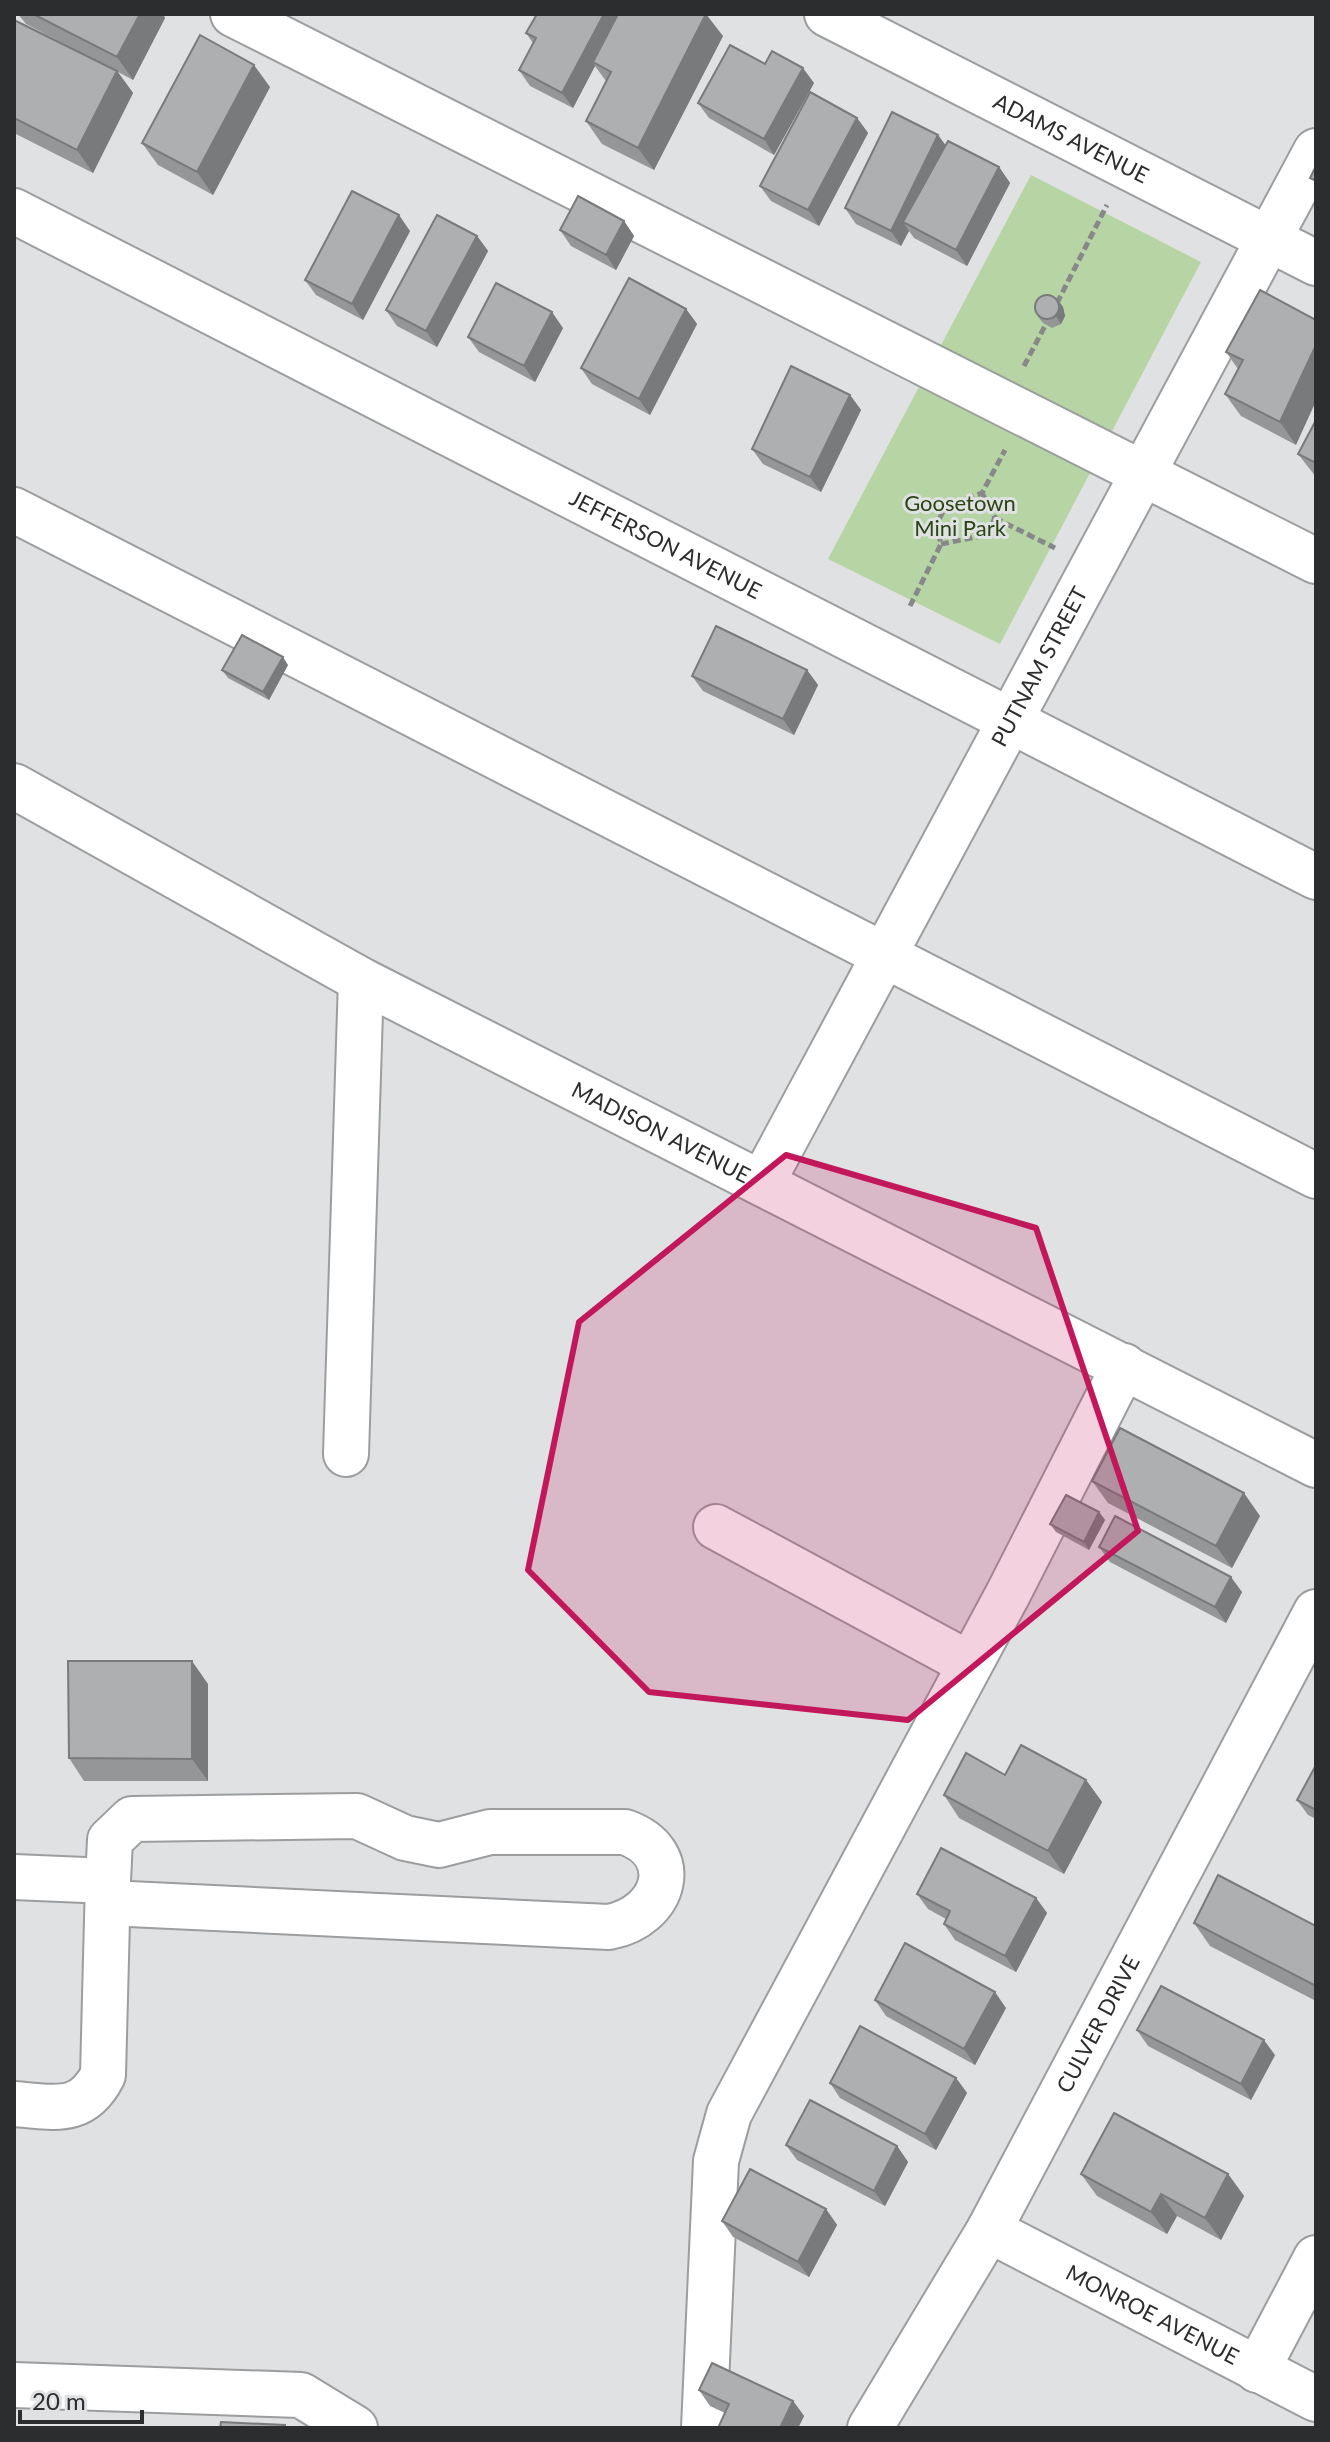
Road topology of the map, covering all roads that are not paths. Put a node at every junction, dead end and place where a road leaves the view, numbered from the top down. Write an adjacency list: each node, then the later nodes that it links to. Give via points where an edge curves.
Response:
1 (233, 14): 7 (street)
2 (827, 14): 5 (street, ADAMS AVENUE)
3 (1316, 151): 5 (street, PUTNAM STREET)
4 (14, 211): 10 (street, JEFFERSON AVENUE)
5 (1269, 239): 6 (street, ADAMS AVENUE); 7 (street, PUTNAM STREET)
6 (1316, 263)
7 (1144, 473): 9 (street); 10 (street, PUTNAM STREET)
8 (14, 510): 13 (street)
9 (1316, 561)
10 (1008, 720): 12 (street, JEFFERSON AVENUE); 13 (street, PUTNAM STREET)
11 (14, 786): 14 (street, MADISON AVENUE)
12 (1316, 877)
13 (883, 955): 15 (street); 16 (street, PUTNAM STREET)
14 (361, 980): 16 (street, MADISON AVENUE); 18 (street)
15 (1316, 1176)
16 (763, 1181): 17 (street, MADISON AVENUE)
17 (1124, 1366): 19 (street, MADISON AVENUE); 22 (street)
18 (346, 1454)
19 (1316, 1465)
20 (716, 1527): 22 (street)
21 (1316, 1612): 26 (street, CULVER DRIVE)
22 (968, 1663): 32 (street, via 729,2114 716,2161)
23 (14, 1877): 24 (street)
24 (108, 1892): 24 (street, via 609,1927 631,1922 648,1909 659,1892 659,1857 646,1840 625,1832 490,1832 439,1845 405,1838 357,1816 132,1819 110,1840); 25 (street, via 103,2075 94,2092 75,2106)
25 (14, 2104)
26 (989, 2230): 28 (street, MONROE AVENUE); 33 (street, CULVER DRIVE)
27 (1316, 2258): 28 (street)
28 (1257, 2370): 30 (street, MONROE AVENUE)
29 (14, 2385): 31 (street, via 301,2395)
30 (1316, 2399)
31 (355, 2428)
32 (704, 2428)
33 (870, 2428)

